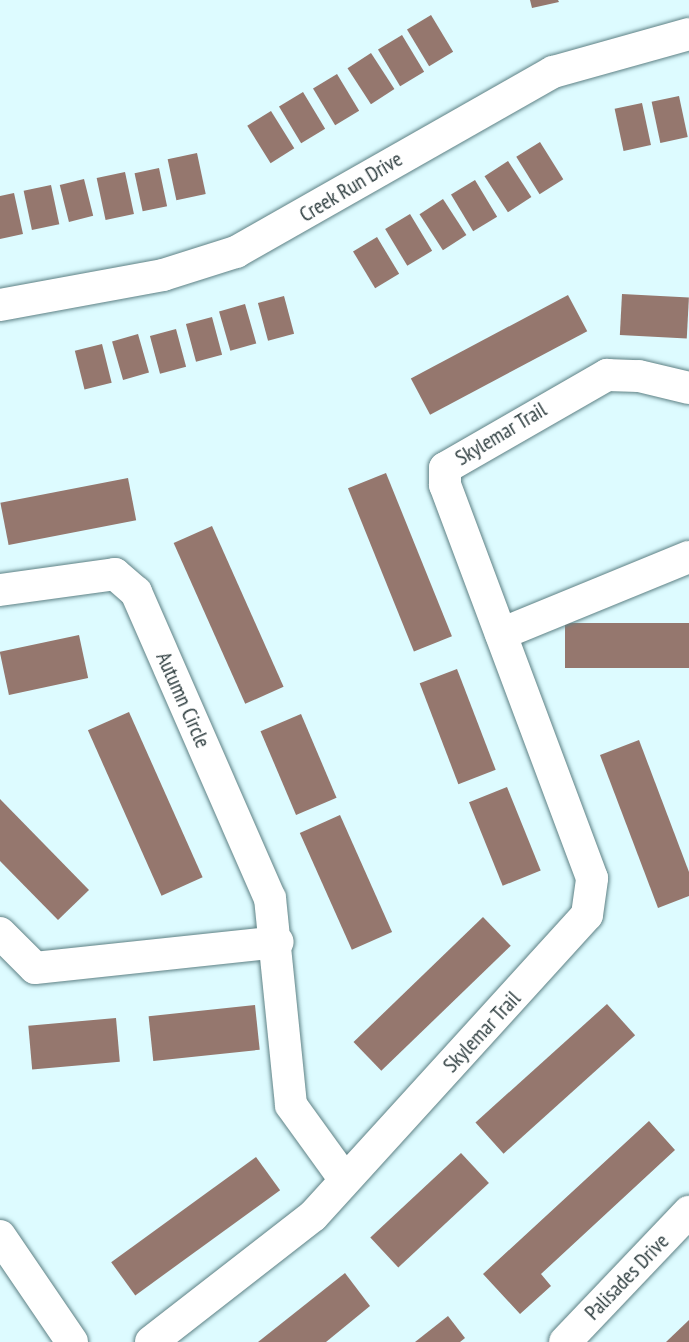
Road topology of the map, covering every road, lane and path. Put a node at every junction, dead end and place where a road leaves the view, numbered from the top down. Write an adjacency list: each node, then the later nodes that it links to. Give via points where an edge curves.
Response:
1 (689, 34): 2 (street, Creek Run Drive, via 553,72 236,252 163,275)
2 (0, 305)
3 (689, 388): 6 (street, Skylemar Trail, via 639,376 607,375 445,468 445,485)
4 (689, 557): 6 (street)
5 (0, 590): 8 (street, Autumn Circle, via 115,574 136,592 270,898)
6 (501, 634): 9 (street, Skylemar Trail, via 592,878 586,915)
7 (0, 933): 8 (street, via 35,968)
8 (278, 942): 9 (street, Autumn Circle, via 291,1105)
9 (345, 1180): 13 (street, Skylemar Trail, via 313,1216 255,1265)
10 (689, 1212): 14 (street, Palisades Drive)
11 (0, 1236): 12 (street)
12 (72, 1342)
13 (151, 1342)
14 (565, 1342)

